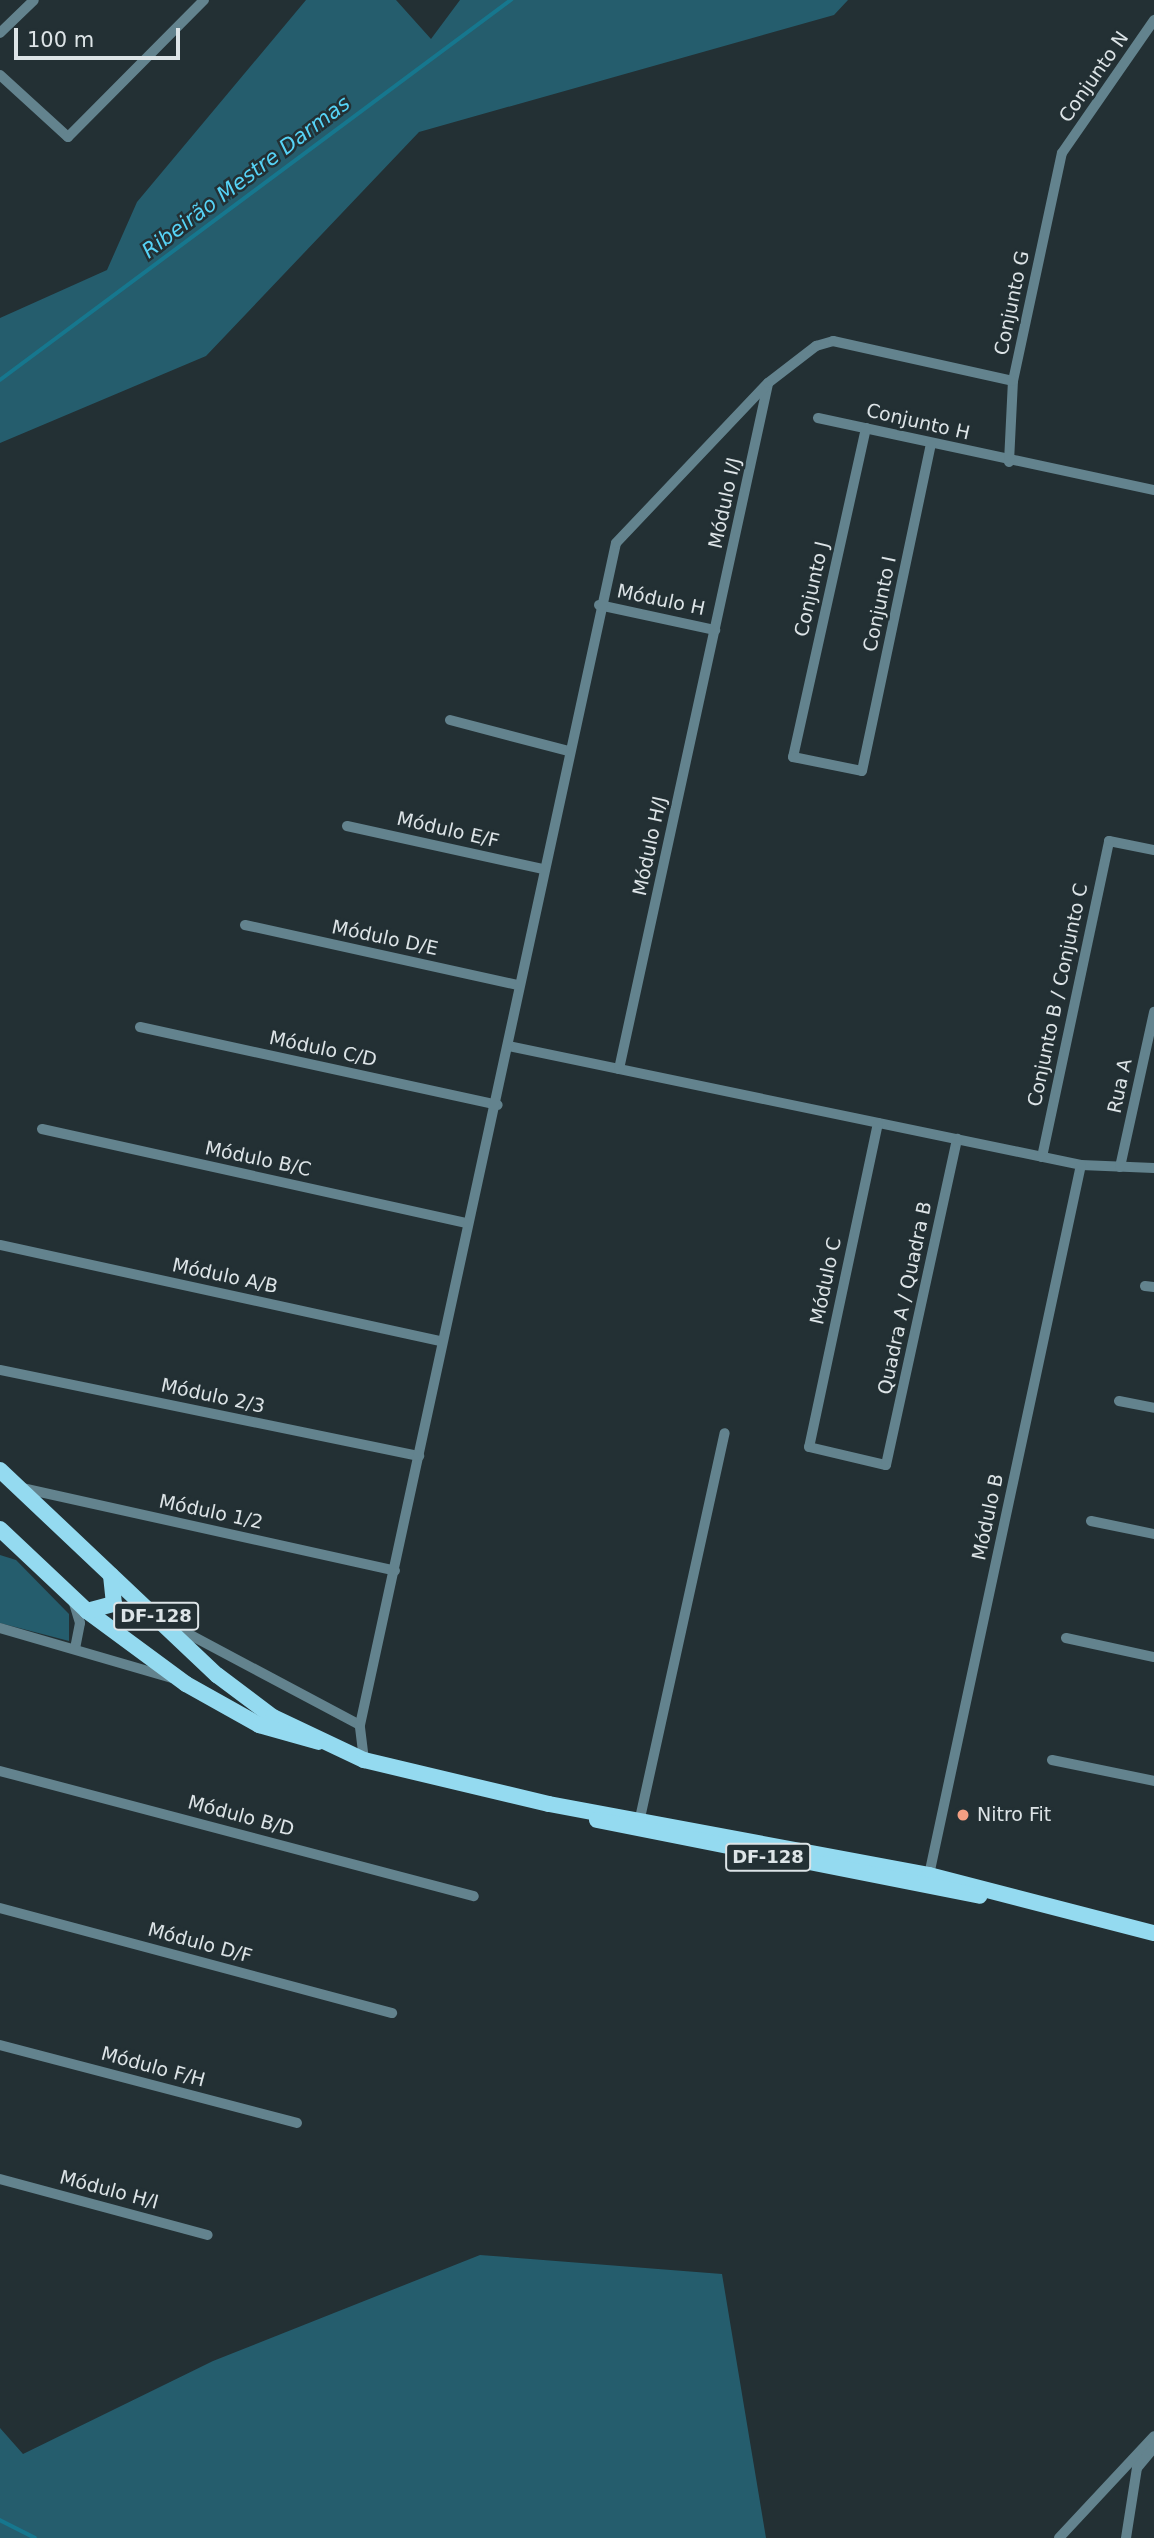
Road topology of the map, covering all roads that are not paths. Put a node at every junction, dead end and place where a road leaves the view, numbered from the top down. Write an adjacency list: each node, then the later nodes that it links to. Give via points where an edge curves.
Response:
1 (33, 0): 4 (street)
2 (204, 0): 5 (street, via 68,137)
3 (1154, 20): 6 (street, Conjunto N)
4 (0, 33)
5 (0, 75)
6 (1062, 153): 7 (street, Conjunto G)
7 (1013, 381): 8 (street, via 833,341 816,346); 12 (street, Conjunto G)
8 (768, 383): 14 (street, via 616,543); 15 (street, Módulo I/J)
9 (818, 418): 10 (street, Conjunto H)
10 (866, 428): 11 (street, Conjunto H); 18 (street, Conjunto J, via 793,757)
11 (931, 444): 12 (street, Conjunto H); 18 (street, Conjunto I)
12 (1009, 462): 13 (street, Conjunto H)
13 (1154, 490)
14 (599, 605): 15 (street, Módulo H); 17 (street)
15 (715, 630): 27 (street, Módulo H/J)
16 (450, 720): 17 (street)
17 (568, 751): 21 (street)
18 (862, 771)
19 (347, 826): 21 (street, Módulo E/F)
20 (1154, 850): 32 (street, Conjunto B / Conjunto C, via 1109,841)
21 (542, 869): 23 (street)
22 (244, 925): 23 (street, Módulo D/E)
23 (518, 985): 26 (street)
24 (1154, 1012): 34 (street, Rua A)
25 (140, 1027): 28 (street, Módulo C/D)
26 (508, 1046): 27 (street); 28 (street)
27 (619, 1069): 29 (street)
28 (498, 1105): 36 (street)
29 (878, 1123): 31 (street); 44 (street, Módulo C, via 809,1447)
30 (42, 1129): 36 (street, Módulo B/C)
31 (957, 1139): 32 (street); 44 (street, Quadra A / Quadra B)
32 (1042, 1157): 33 (street)
33 (1081, 1166): 34 (street); 71 (street, Módulo B)
34 (1120, 1167): 35 (street)
35 (1154, 1168)
36 (467, 1223): 38 (street)
37 (0, 1245): 38 (street, Módulo A/B)
38 (442, 1341): 43 (street)
39 (0, 1370): 43 (street, Módulo 2/3)
40 (1119, 1401): 41 (street)
41 (1154, 1408)
42 (725, 1433): 67 (street)
43 (419, 1456): 50 (street)
44 (886, 1465)
45 (0, 1470): 46 (main road, DF-128 / DF-128)
46 (19, 1488): 50 (street, Módulo 1/2); 51 (main road, DF-128 / DF-128)
47 (1091, 1521): 49 (street)
48 (0, 1529): 52 (main road, DF-128 / DF-128)
49 (1154, 1534)
50 (395, 1571): 60 (street)
51 (111, 1576): 53 (main road, via 114,1604); 54 (main road, DF-128 / DF-128)
52 (73, 1599): 53 (main road, DF-128 / DF-128); 57 (street, via 80,1623)
53 (87, 1611): 59 (main road, DF-128 / DF-128)
54 (159, 1618): 60 (street); 61 (main road, DF-128 / DF-128, via 242,1695)
55 (0, 1628): 57 (street)
56 (1066, 1638): 58 (street)
57 (75, 1648): 59 (street)
58 (1154, 1657)
59 (182, 1681): 61 (main road, DF-128 / DF-128, via 259,1725)
60 (360, 1725): 62 (street)
61 (325, 1743): 62 (main road, DF-128 / DF-128)
62 (364, 1760): 66 (main road, DF-128 / DF-128)
63 (1052, 1760): 65 (street)
64 (0, 1771): 75 (street, Módulo B/D)
65 (1154, 1781)
66 (549, 1804): 67 (main road, DF-128 / DF-128); 69 (main road, DF-128 / DF-128)
67 (640, 1818): 68 (main road, DF-128 / DF-128)
68 (711, 1834): 69 (main road); 70 (main road, DF-128 / DF-128)
69 (729, 1849): 70 (main road, DF-128 / DF-128)
70 (866, 1871): 71 (main road, DF-128 / DF-128); 72 (main road, DF-128 / DF-128)
71 (929, 1875): 72 (main road); 73 (main road); 74 (main road, DF-128 / DF-128)
72 (905, 1886): 73 (main road, DF-128 / DF-128)
73 (953, 1895): 74 (main road, DF-128 / DF-128)
74 (989, 1895): 77 (main road, DF-128 / DF-128)
75 (474, 1896)
76 (0, 1908): 78 (street, Módulo D/F)
77 (1154, 1933)
78 (392, 2012)
79 (0, 2045): 80 (street, Módulo F/H)
80 (298, 2123)
81 (0, 2179): 82 (street, Módulo H/I)
82 (208, 2235)
83 (1154, 2436): 85 (street)
84 (1154, 2448): 86 (street, via 1137,2468)
85 (1059, 2538)
86 (1126, 2538)

